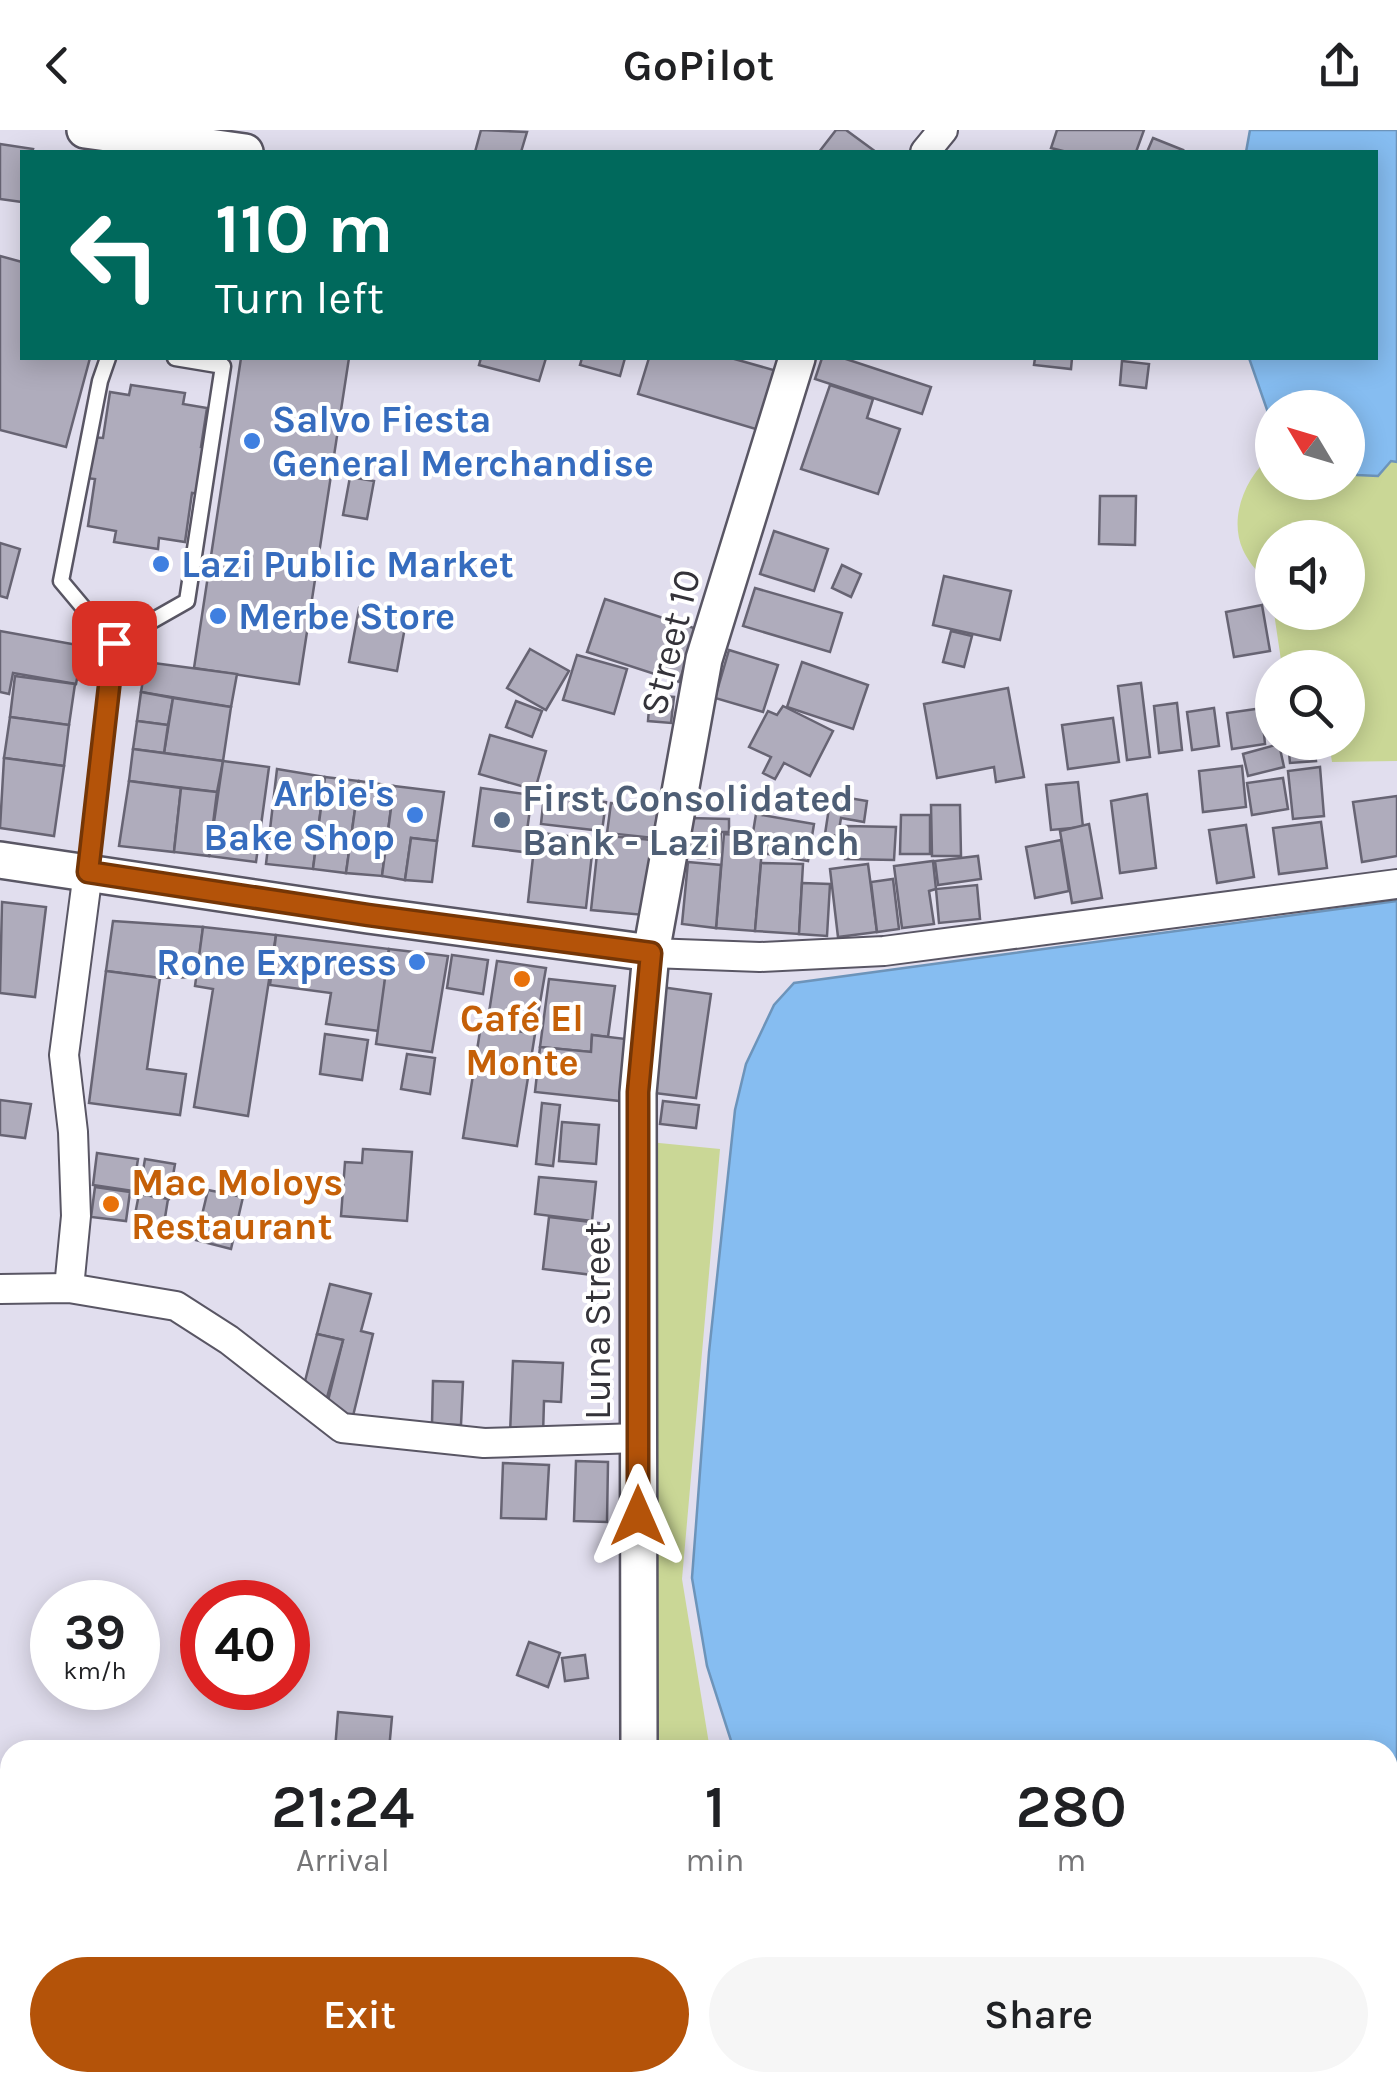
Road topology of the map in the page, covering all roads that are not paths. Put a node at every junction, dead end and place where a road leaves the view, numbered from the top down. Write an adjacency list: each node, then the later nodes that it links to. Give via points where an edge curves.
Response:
1 (86, 130): 3 (street)
2 (943, 130): 5 (street)
3 (138, 146): 4 (street)
4 (209, 150)
5 (927, 150)
6 (107, 360): 9 (lane, via 61,581)
7 (187, 360): 9 (lane, via 224,366 187,601)
8 (796, 360): 13 (street, Street 10, via 704,659)
9 (114, 643): 11 (lane)
10 (0, 860): 11 (street)
11 (88, 872): 13 (street); 14 (street, via 64,1056 76,1216)
12 (1397, 884): 13 (street, via 884,951)
13 (651, 953): 16 (street, Luna Street, via 638,1092)
14 (69, 1288): 15 (street); 16 (street, via 176,1306 342,1428 484,1443)
15 (0, 1289)
16 (638, 1438): 17 (street, Luna Street)
17 (638, 1740)

